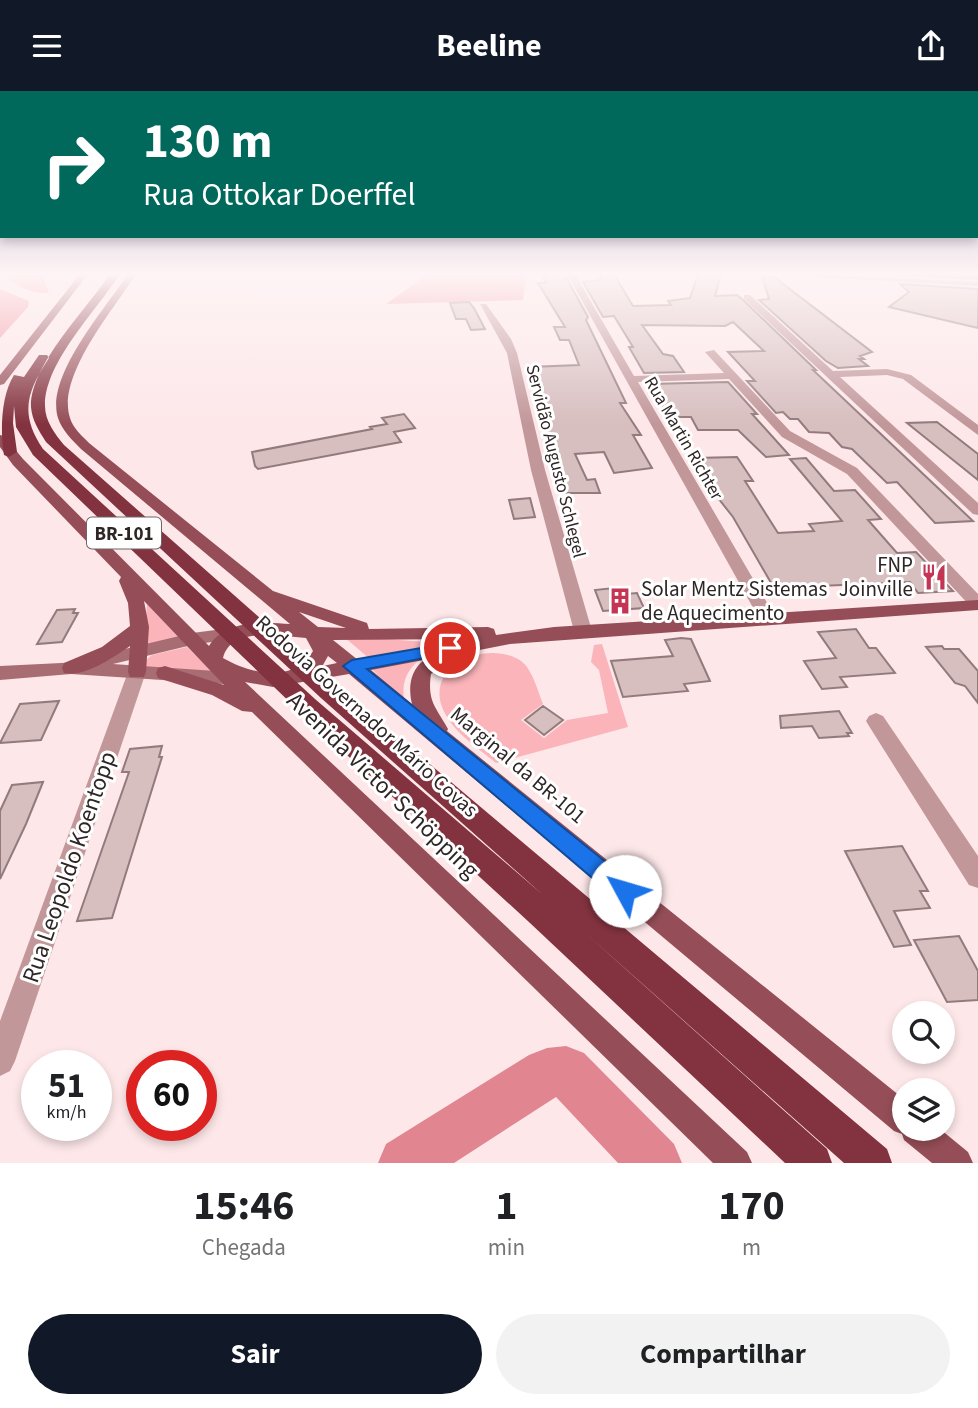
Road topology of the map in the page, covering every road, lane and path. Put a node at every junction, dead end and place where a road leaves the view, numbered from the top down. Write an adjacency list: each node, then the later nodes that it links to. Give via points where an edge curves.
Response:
1 (45, 324): 13 (main road)
2 (68, 324): 8 (highway, Rodovia Governador Mário Covas / BR-101)
3 (81, 324): 35 (highway, Rodovia Governador Mário Covas / BR-101, via 48,372 39,395 40,416 59,448 233,605)
4 (101, 324): 18 (main road, Marginal da BR-101, via 63,392 64,418 70,431)
5 (496, 324): 22 (street, Servidão Augusto Schlegel, via 512,353 538,470)
6 (600, 324): 12 (street, Rua Martin Richter)
7 (776, 324): 10 (street)
8 (59, 336): 15 (highway, via 17,380 6,402); 35 (highway, Rodovia Governador Mário Covas / BR-101, via 24,389 20,403 23,430 38,452 209,615)
9 (710, 352): 11 (street)
10 (831, 374): 14 (street, via 898,374 915,381); 16 (street)
11 (731, 376): 12 (street); 19 (street, via 786,434 852,471)
12 (631, 379): 20 (street, Rua Martin Richter)
13 (0, 382)
14 (978, 431)
15 (5, 446): 17 (main road, Avenida Victor Schöpping)
16 (978, 511)
17 (117, 563): 21 (main road, via 137,601); 27 (main road, Avenida Victor Schöpping)
18 (258, 588): 24 (main road, Marginal da BR-101); 26 (main road, via 323,616)
19 (978, 604): 20 (main road)
20 (767, 618): 22 (main road)
21 (140, 627): 29 (main road); 31 (main road, via 111,652)
22 (583, 631): 25 (main road)
23 (240, 632): 24 (main road, via 276,628); 27 (main road); 32 (main road, via 221,642 214,652)
24 (313, 633): 26 (main road); 30 (main road, Marginal da BR-101); 35 (main road, via 323,651 314,665)
25 (554, 633): 26 (main road); 28 (main road)
26 (388, 634)
27 (192, 639): 29 (main road); 32 (main road, Avenida Victor Schöpping)
28 (475, 644): 30 (main road); 38 (main road, via 440,657 422,671 418,694 441,733)
29 (138, 662): 31 (main road); 34 (main road); 40 (street, Rua Leopoldo Koentopp)
30 (352, 666): 35 (main road); 38 (main road, Marginal da BR-101)
31 (71, 668): 33 (main road)
32 (221, 670): 34 (main road); 35 (main road); 36 (main road, Avenida Victor Schöpping)
33 (0, 673)
34 (165, 673): 36 (main road, via 219,690)
35 (311, 691): 44 (highway, Rodovia Governador Mário Covas / BR-101, via 541,913); 45 (highway, Rodovia Governador Mário Covas / BR-101)
36 (273, 719): 43 (main road, Avenida Victor Schöpping)
37 (876, 721): 39 (street)
38 (495, 786): 41 (main road, Marginal da BR-101)
39 (978, 877)
40 (0, 1061)
41 (892, 1109)
42 (930, 1141): 46 (main road)
43 (736, 1163)
44 (813, 1163)
45 (873, 1163)
46 (957, 1163)

